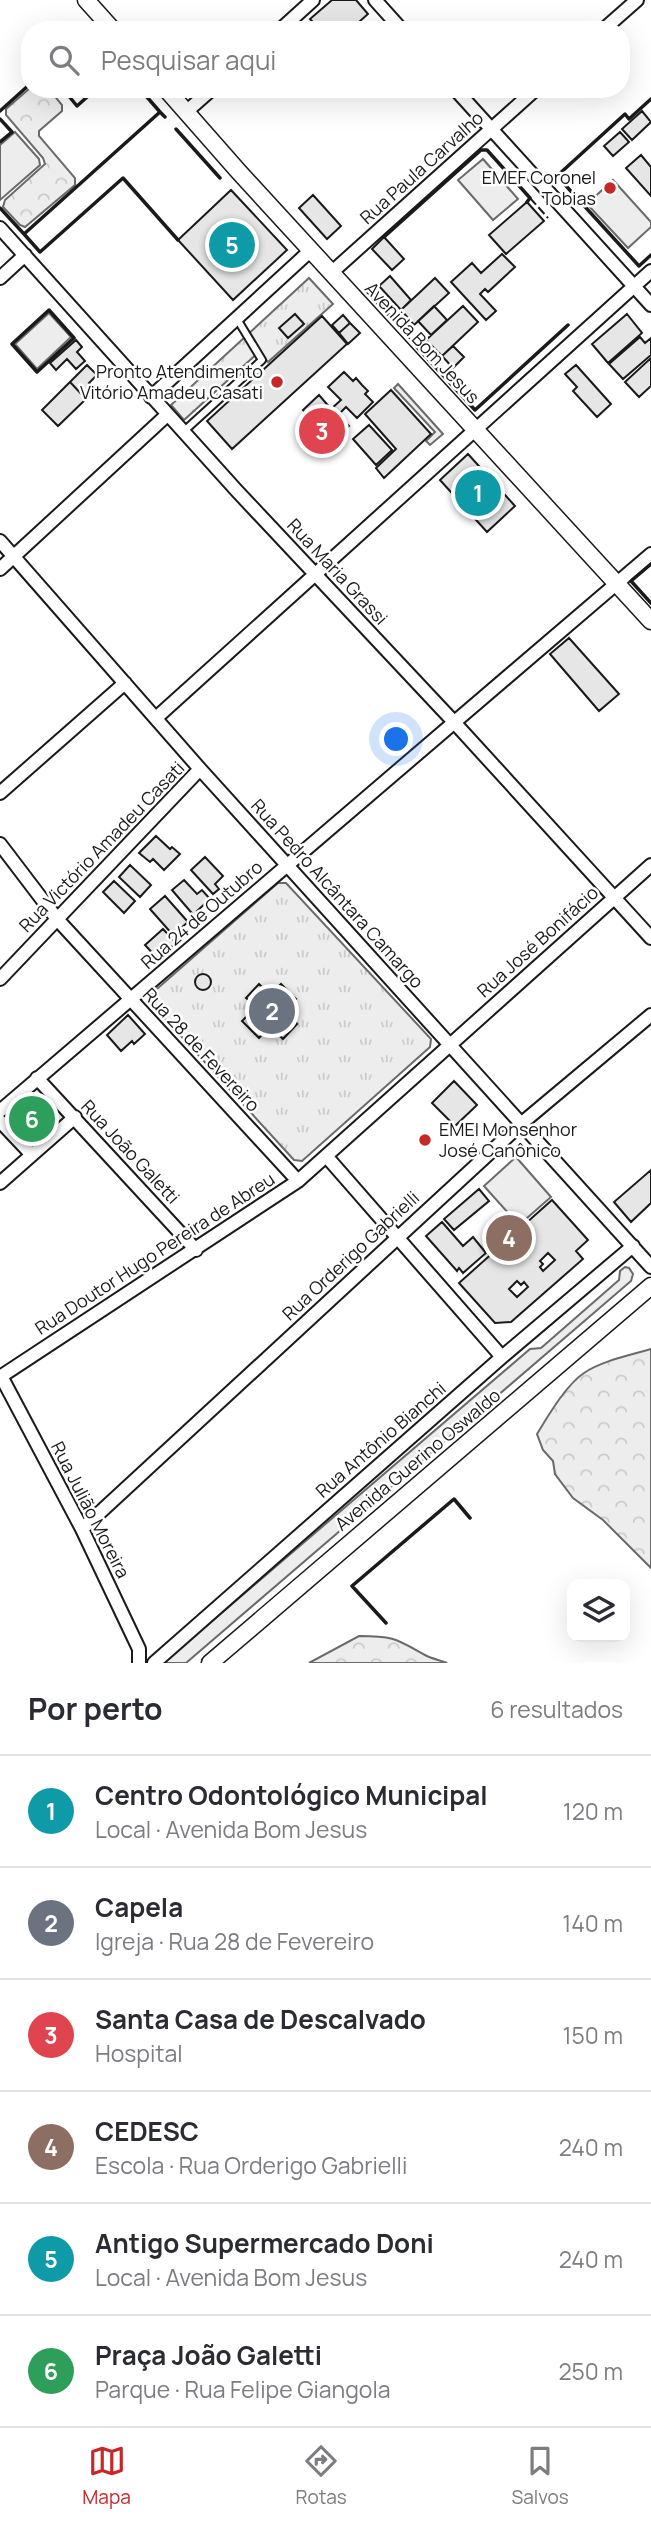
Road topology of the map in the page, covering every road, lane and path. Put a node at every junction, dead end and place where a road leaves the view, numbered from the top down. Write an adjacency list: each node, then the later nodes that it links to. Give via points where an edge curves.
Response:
1 (86, 0): 5 (street)
2 (313, 0): 6 (street)
3 (375, 0): 7 (street)
4 (637, 0): 8 (street)
5 (105, 21)
6 (289, 21)
7 (394, 21)
8 (613, 21)
9 (174, 98): 13 (street, Avenida Bom Jesus)
10 (202, 98): 13 (street)
11 (464, 98): 14 (street)
12 (526, 98): 14 (street, Rua Paula Carvalho)
13 (186, 112): 16 (street, Avenida Bom Jesus)
14 (491, 129): 19 (street, Rua Paula Carvalho); 21 (street)
15 (0, 228): 17 (street, Rua Maria Grassi)
16 (311, 250): 19 (street, Avenida Bom Jesus); 23 (street)
17 (24, 255): 20 (street); 24 (street, Rua Maria Grassi)
18 (651, 271): 21 (street)
19 (331, 273): 26 (street, Avenida Bom Jesus)
20 (0, 278)
21 (633, 286): 22 (street); 26 (street)
22 (651, 305)
23 (237, 319): 24 (street); 27 (lane, via 262,360)
24 (151, 397): 25 (street, Rua Maria Grassi)
25 (167, 415): 27 (street, Rua Maria Grassi); 30 (street)
26 (476, 430): 32 (street); 33 (street, Avenida Bom Jesus)
27 (183, 432): 32 (street, Rua Maria Grassi)
28 (0, 541): 30 (street, Rua Pedro Alcântara Camargo)
29 (651, 554): 33 (street, Rua 24 de Outubro)
30 (14, 556): 31 (street); 35 (street, Rua Pedro Alcântara Camargo)
31 (0, 569)
32 (315, 574): 36 (street); 37 (street, Rua Maria Grassi)
33 (617, 584): 34 (street, Avenida Bom Jesus); 37 (street, Rua 24 de Outubro)
34 (651, 621)
35 (125, 683): 36 (street, Rua Pedro Alcântara Camargo); 39 (street)
36 (156, 718): 38 (street, Rua Pedro Alcântara Camargo)
37 (453, 721): 42 (street, Rua 24 de Outubro); 43 (street, Rua Maria Grassi)
38 (200, 769): 42 (street, Rua Pedro Alcântara Camargo); 44 (street, Rua Victório Amadeu Casati)
39 (0, 793)
40 (0, 844): 44 (street, Rua 28 de Fevereiro)
41 (651, 864): 43 (street, Rua José Bonifácio)
42 (287, 865): 47 (street, Rua 24 de Outubro); 49 (street, Rua Pedro Alcântara Camargo)
43 (614, 897): 45 (street, Rua Maria Grassi); 49 (street, Rua José Bonifácio)
44 (57, 919): 46 (street, Rua Victório Amadeu Casati); 47 (street, Rua 28 de Fevereiro)
45 (651, 938)
46 (0, 979)
47 (131, 999): 50 (street, Rua 24 de Outubro); 57 (street, Rua 28 de Fevereiro)
48 (651, 1015): 54 (street, Rua Orderigo Gabrielli)
49 (449, 1046): 54 (street, Rua Pedro Alcântara Camargo); 56 (street, Rua José Bonifácio)
50 (37, 1078): 51 (street, Rua 24 de Outubro); 52 (street, Rua João Galetti)
51 (0, 1111)
52 (75, 1117): 55 (street); 61 (street, Rua João Galetti)
53 (0, 1121): 55 (street)
54 (522, 1123): 59 (street, Rua Orderigo Gabrielli); 60 (street, Rua Pedro Alcântara Camargo)
55 (32, 1156): 58 (street)
56 (327, 1157): 57 (street, Rua Doutor Hugo Pereira de Abreu); 59 (street)
57 (298, 1181): 61 (street, Rua Doutor Hugo Pereira de Abreu)
58 (0, 1183)
59 (397, 1236): 64 (street); 66 (street, Rua Orderigo Gabrielli)
60 (633, 1246): 62 (street, Rua Pedro Alcântara Camargo); 64 (street, Rua Antônio Bianchi)
61 (196, 1250): 65 (street, Rua Doutor Hugo Pereira de Abreu)
62 (651, 1267)
63 (651, 1286): 69 (street, Avenida Guerino Oswaldo)
64 (502, 1357): 68 (street, Rua Antônio Bianchi)
65 (0, 1377): 66 (street, Rua Julião Moreira)
66 (82, 1530): 67 (street, Rua Julião Moreira, via 139,1649)
67 (139, 1663)
68 (154, 1663)
69 (210, 1663)

